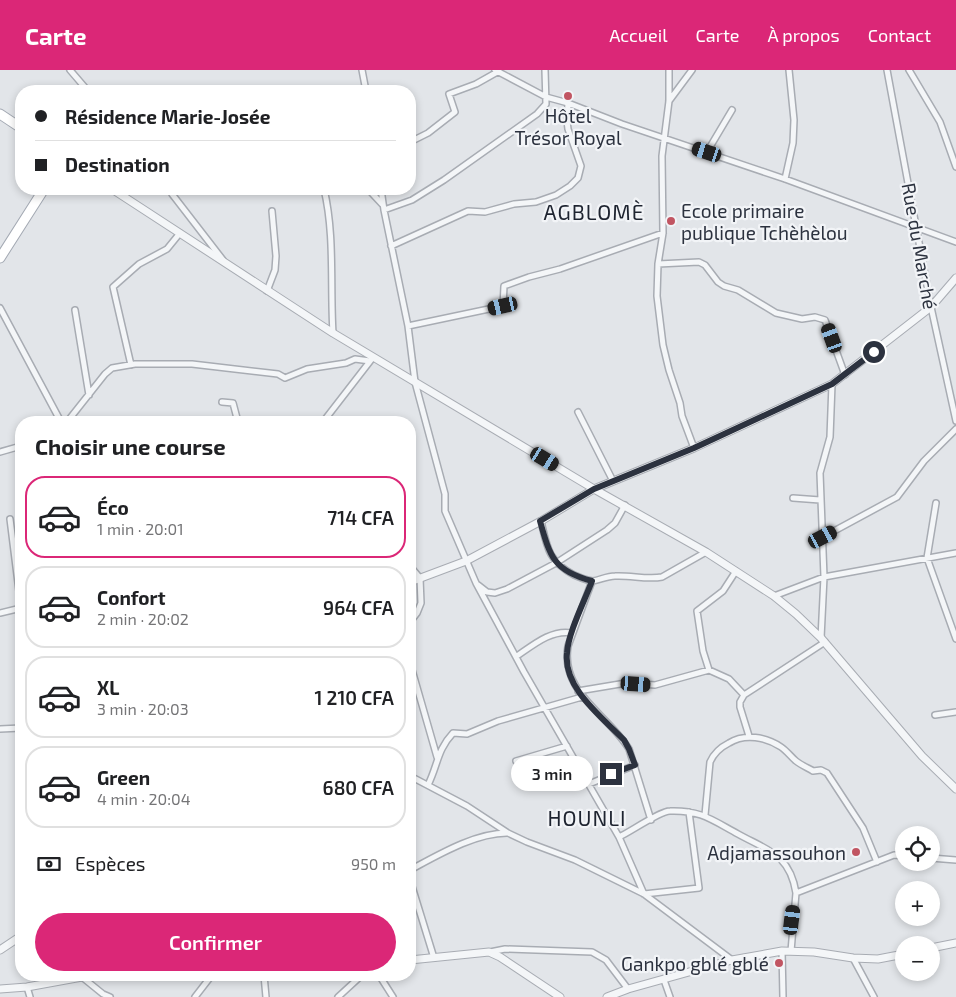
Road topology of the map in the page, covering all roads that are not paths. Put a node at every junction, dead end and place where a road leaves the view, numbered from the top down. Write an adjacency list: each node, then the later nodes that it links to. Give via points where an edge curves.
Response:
1 (70, 70): 10 (street)
2 (362, 70): 11 (street)
3 (545, 70): 12 (street)
4 (669, 70): 13 (street)
5 (692, 70): 13 (street)
6 (789, 70): 22 (street, via 794,120)
7 (887, 70): 31 (street, Rue du Marché)
8 (909, 70): 21 (street, via 940,122)
9 (497, 71): 12 (street); 19 (street, via 482,81 449,94 455,112)
10 (83, 85)
11 (365, 85)
12 (546, 97): 14 (street); 29 (street, via 546,104 537,114 444,180 412,200)
13 (669, 101): 18 (street)
14 (568, 103): 18 (street); 35 (street, via 568,129 581,166 578,178 570,186 536,202 485,212 468,211)
15 (732, 110): 20 (street)
16 (0, 114): 17 (main road)
17 (15, 124)
18 (664, 138): 20 (street); 33 (street)
19 (416, 139)
20 (707, 152): 22 (street)
21 (956, 167)
22 (785, 179): 31 (street)
23 (40, 195): 36 (main road)
24 (121, 195): 32 (street)
25 (173, 195): 38 (street)
26 (325, 195): 45 (street, via 330,236)
27 (373, 195): 29 (street)
28 (382, 195): 29 (street)
29 (383, 207): 35 (street)
30 (272, 211): 40 (street, via 276,256 275,270)
31 (916, 226): 34 (street); 41 (street, Rue du Marché)
32 (180, 233): 38 (street); 47 (street, via 167,249 139,264 113,287)
33 (663, 233): 37 (street); 44 (street, via 504,286 503,306)
34 (956, 242)
35 (392, 246): 44 (street)
36 (0, 258)
37 (658, 264): 48 (street, via 699,262 724,286 738,290 776,313 825,320); 61 (street, via 657,296 669,370)
38 (227, 265): 40 (street)
39 (956, 278): 41 (street)
40 (267, 291): 45 (street)
41 (931, 307): 48 (street); 58 (street, Rue du Marché)
42 (0, 308): 54 (street)
43 (75, 310): 51 (street)
44 (408, 326): 49 (street)
45 (332, 333): 46 (street)
46 (372, 359): 47 (street, via 355,359 307,369 285,378 278,374 192,364); 49 (street); 57 (street)
47 (131, 365): 51 (street, via 112,368)
48 (845, 375): 50 (street)
49 (415, 382): 64 (street); 76 (street, via 445,494 446,511)
50 (832, 384): 61 (street); 66 (street, via 830,437 820,473)
51 (89, 395): 55 (street)
52 (222, 402): 56 (street, via 232,403)
53 (578, 412): 63 (street)
54 (58, 416)
55 (72, 416)
56 (236, 416)
57 (328, 416)
58 (956, 417)
59 (956, 429): 71 (street, via 924,461 897,497)
60 (15, 448): 62 (street)
61 (694, 448): 63 (street)
62 (0, 452)
63 (614, 481): 64 (street)
64 (594, 489): 68 (street); 70 (street)
65 (793, 498): 66 (street)
66 (820, 500): 71 (street)
67 (936, 503): 74 (street)
68 (625, 505): 72 (street); 77 (street, via 607,530)
69 (10, 519): 75 (street)
70 (540, 521): 76 (street); 77 (street)
71 (823, 537): 80 (street)
72 (706, 552): 78 (street); 83 (street, via 662,577 607,576)
73 (956, 553): 74 (street)
74 (927, 558): 80 (street); 90 (street)
75 (15, 559)
76 (466, 561): 81 (street); 84 (street)
77 (556, 563): 83 (street, via 576,576); 84 (street, via 495,593 487,592)
78 (736, 571): 85 (street); 93 (street, via 723,591 697,611)
79 (416, 573): 81 (street)
80 (824, 577): 85 (street); 91 (street)
81 (420, 578): 82 (street); 88 (street, via 420,607)
82 (416, 580)
83 (592, 581): 89 (street)
84 (476, 583): 92 (street)
85 (774, 596): 91 (street)
86 (15, 609): 87 (street)
87 (0, 613)
88 (416, 613)
89 (572, 633): 92 (street, via 554,634); 95 (street, via 567,663)
90 (956, 639)
91 (823, 640): 96 (street); 111 (street, via 922,756)
92 (517, 656): 98 (street)
93 (709, 670): 95 (street, via 655,685 626,683); 96 (street, via 729,679)
94 (416, 683): 105 (street)
95 (578, 691): 97 (street)
96 (744, 695): 103 (street, via 740,707)
97 (582, 697): 98 (street); 107 (street, via 624,740)
98 (545, 708): 104 (street); 105 (street, via 498,721 467,734 453,733)
99 (956, 712): 100 (street)
100 (934, 715)
101 (15, 728): 102 (street)
102 (0, 729)
103 (749, 736): 113 (street, via 723,746 712,757); 120 (street, via 777,745 813,771 828,773 863,828)
104 (568, 746): 106 (street); 109 (street)
105 (437, 758): 110 (street)
106 (516, 761)
107 (635, 765): 109 (street); 114 (street)
108 (416, 779): 110 (street)
109 (589, 784): 116 (street)
110 (428, 785): 115 (street, via 468,806)
111 (956, 789)
112 (689, 812): 113 (street); 114 (street, via 668,811); 123 (street, via 699,888)
113 (705, 815): 122 (street, via 775,854 792,877)
114 (651, 820): 116 (street)
115 (508, 833): 121 (street, via 480,837); 123 (street)
116 (619, 837): 123 (street)
117 (895, 855): 120 (street)
118 (940, 859): 119 (street)
119 (956, 860)
120 (877, 862): 122 (street)
121 (416, 867)
122 (796, 893): 130 (street)
123 (644, 894): 136 (street)
124 (416, 900): 133 (street)
125 (15, 940): 128 (street)
126 (956, 943): 127 (street)
127 (940, 946)
128 (0, 950)
129 (782, 951): 130 (street); 136 (street); 156 (street)
130 (791, 951): 134 (street)
131 (489, 952): 133 (street); 146 (street, via 505,949 592,952 606,960); 153 (street)
132 (895, 955): 134 (street)
133 (434, 958): 135 (street)
134 (853, 958): 157 (street)
135 (416, 960)
136 (732, 960): 137 (street)
137 (664, 980): 146 (street); 155 (street)
138 (60, 981): 144 (street)
139 (87, 981): 148 (street)
140 (207, 981): 149 (street)
141 (265, 981): 150 (street)
142 (355, 981): 151 (street)
143 (384, 981): 152 (street)
144 (27, 987): 145 (street); 147 (street)
145 (0, 989)
146 (628, 989): 154 (street)
147 (30, 997)
148 (110, 997)
149 (195, 997)
150 (266, 997)
151 (338, 997)
152 (393, 997)
153 (560, 997)
154 (607, 997)
155 (670, 997)
156 (783, 997)
157 (874, 997)

